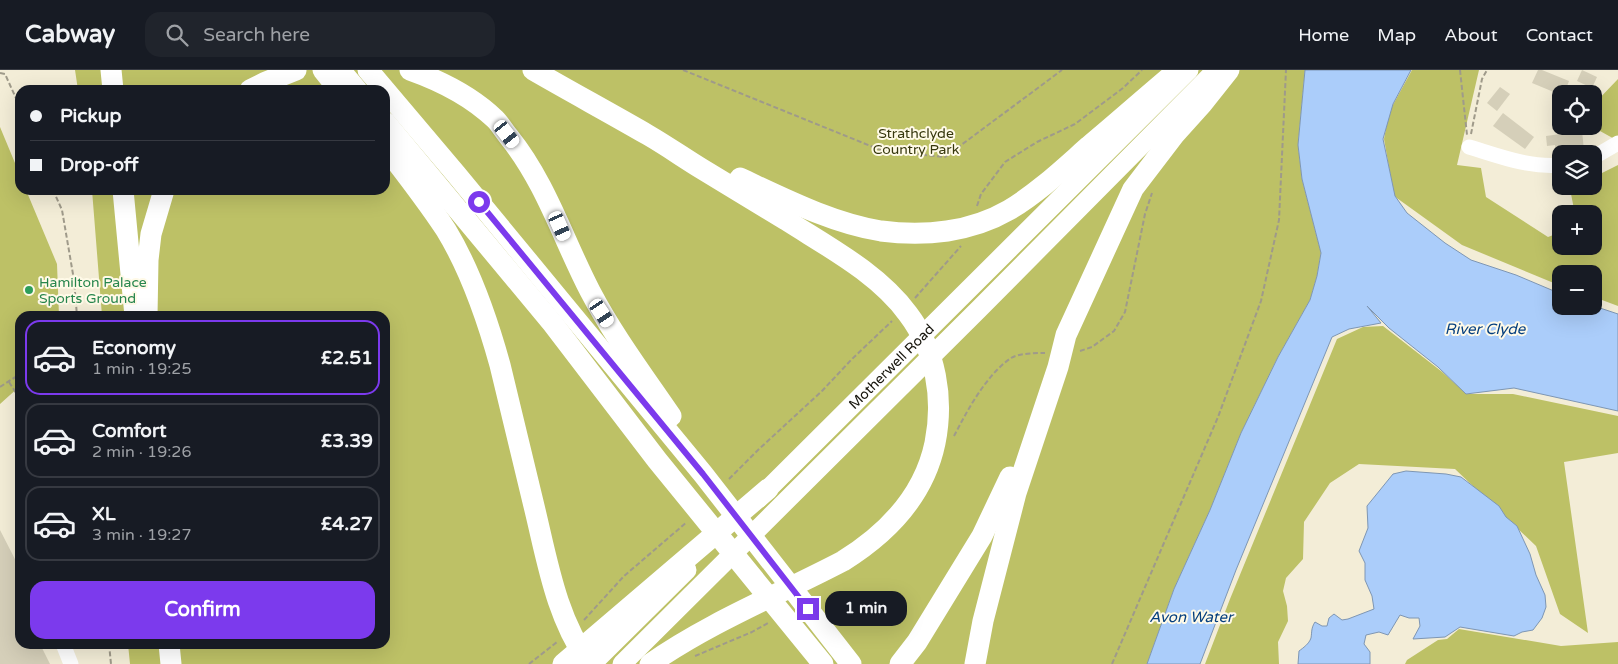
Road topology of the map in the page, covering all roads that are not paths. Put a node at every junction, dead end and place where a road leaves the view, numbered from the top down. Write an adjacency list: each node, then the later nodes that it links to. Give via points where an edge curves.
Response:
1 (111, 70): 10 (highway)
2 (296, 70): 11 (highway)
3 (410, 70): 25 (highway, via 449,86 476,103 496,120 518,149 535,174 602,313 674,420)
4 (534, 70): 5 (highway, via 608,102 706,163 809,209 881,231 925,234 961,229 990,220 1010,209 1048,182); 34 (highway, via 650,136 846,259 887,291 913,321 930,355 937,384 939,422 934,450 909,504 885,530 843,561 714,624)
5 (1178, 70)
6 (1189, 70): 26 (main road, Motherwell Road)
7 (1216, 70): 33 (main road, Motherwell Road)
8 (1228, 70): 24 (highway, via 1133,189 1066,335)
9 (372, 74): 12 (highway)
10 (112, 85)
11 (260, 85)
12 (381, 85)
13 (390, 95): 25 (highway)
14 (390, 128): 35 (highway, via 553,324)
15 (1618, 143): 17 (street)
16 (1469, 147): 19 (street, via 1512,160)
17 (1602, 152)
18 (390, 154): 32 (highway, via 446,232 483,309 562,610 574,639)
19 (1552, 166)
20 (123, 195): 22 (highway)
21 (163, 195): 23 (highway, via 151,234)
22 (134, 311)
23 (147, 311)
24 (1058, 367): 37 (highway, via 982,536 922,635); 38 (highway, via 1016,493)
25 (703, 474): 36 (highway)
26 (768, 489): 31 (highway); 32 (main road, Motherwell Road)
27 (65, 649): 29 (street)
28 (170, 649): 30 (highway)
29 (72, 664)
30 (171, 664)
31 (563, 664)
32 (591, 664)
33 (622, 664)
34 (650, 664)
35 (823, 664)
36 (851, 664)
37 (900, 664)
38 (974, 664)

